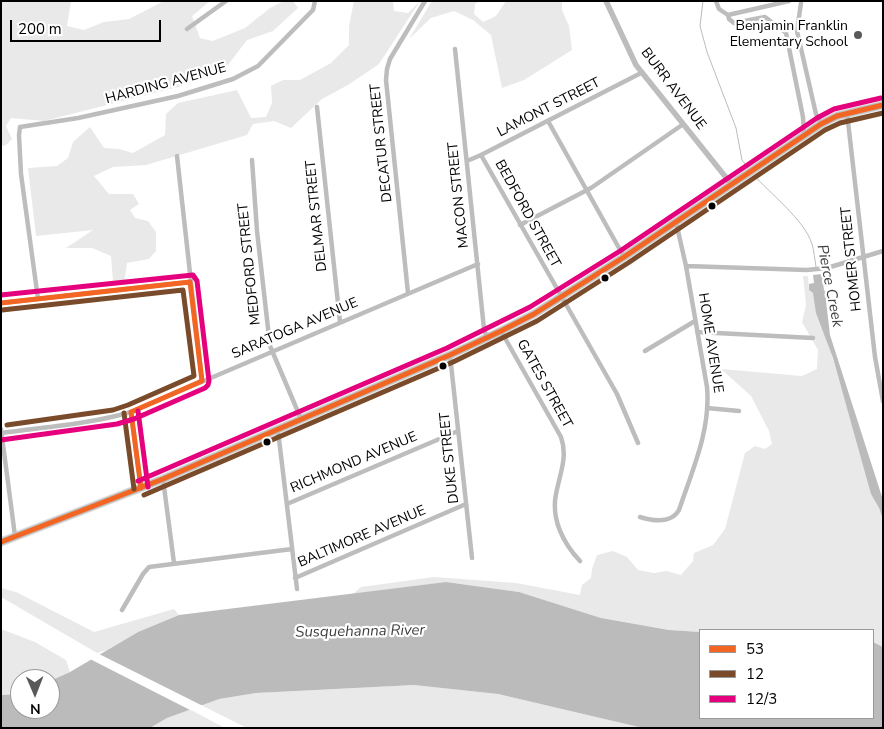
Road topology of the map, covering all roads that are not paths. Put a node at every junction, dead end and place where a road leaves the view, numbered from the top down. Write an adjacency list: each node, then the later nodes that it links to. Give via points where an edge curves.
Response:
1 (226, 1): 11 (street)
2 (315, 1): 39 (street, HARDING AVENUE, via 313,10 258,66 233,79 160,100 20,127 21,174)
3 (425, 1): 37 (street, DECATUR STREET, via 390,59 386,80)
4 (606, 1): 15 (street, BURR AVENUE)
5 (716, 1): 9 (street, via 719,9)
6 (789, 1): 8 (street)
7 (801, 2): 12 (street)
8 (766, 6): 9 (street); 10 (street)
9 (728, 15): 10 (street, via 734,23)
10 (764, 17): 13 (street)
11 (186, 29)
12 (797, 30): 13 (street); 20 (street)
13 (786, 33): 22 (street)
14 (455, 49): 26 (street, MACON STREET)
15 (641, 73): 19 (street, LAMONT STREET); 21 (street, BURR AVENUE)
16 (883, 104): 18 (main road)
17 (316, 107): 42 (street, DELMAR STREET)
18 (847, 113): 20 (main road); 33 (street, HOMER STREET)
19 (548, 121): 23 (street, LAMONT STREET); 28 (street)
20 (821, 124): 22 (main road)
21 (682, 125): 27 (street, BURR AVENUE); 28 (street)
22 (804, 135): 27 (main road)
23 (481, 155): 26 (street, LAMONT STREET); 30 (street, BEDFORD STREET)
24 (177, 156): 36 (street)
25 (252, 160): 47 (street, MEDFORD STREET)
26 (467, 161): 34 (street, MACON STREET)
27 (732, 184): 29 (main road)
28 (587, 190): 30 (street); 32 (street)
29 (676, 222): 32 (main road); 35 (street, HOME AVENUE)
30 (520, 225): 38 (street, BEDFORD STREET)
31 (883, 251): 33 (street)
32 (624, 257): 38 (main road)
33 (864, 257): 35 (street, via 807,270); 51 (street, HOMER STREET)
34 (478, 264): 37 (street, SARATOGA AVENUE); 45 (street, MACON STREET)
35 (686, 266): 41 (street, HOME AVENUE)
36 (190, 282): 39 (street); 50 (street)
37 (408, 293): 42 (street, SARATOGA AVENUE)
38 (562, 297): 43 (main road); 59 (street, BEDFORD STREET, via 617,394)
39 (38, 299): 40 (street)
40 (1, 303)
41 (696, 321): 44 (street, HOME AVENUE); 48 (street)
42 (340, 322): 47 (street, SARATOGA AVENUE)
43 (501, 331): 45 (main road); 69 (street, GATES STREET, via 564,444 564,462 556,494 557,520 567,546)
44 (697, 332): 46 (street); 52 (street, HOME AVENUE, via 707,387)
45 (487, 338): 49 (main road)
46 (813, 338)
47 (272, 351): 50 (street, SARATOGA AVENUE); 55 (street, MEDFORD STREET)
48 (645, 351)
49 (450, 355): 55 (main road); 58 (street, DUKE STREET)
50 (202, 381): 54 (street, SARATOGA AVENUE)
51 (883, 401)
52 (707, 408): 53 (street); 64 (street, HOME AVENUE, via 700,448 675,517 666,520)
53 (739, 411)
54 (131, 412): 57 (street, SARATOGA AVENUE, via 84,422); 61 (street)
55 (301, 419): 56 (main road)
56 (277, 430): 60 (main road); 62 (street)
57 (2, 431): 65 (street)
58 (458, 431): 62 (street, RICHMOND AVENUE); 63 (street, DUKE STREET)
59 (638, 442)
60 (163, 479): 61 (main road); 70 (street)
61 (141, 488): 65 (main road)
62 (287, 504): 67 (street)
63 (466, 504): 68 (street, DUKE STREET); 71 (street, BALTIMORE AVENUE)
64 (640, 517)
65 (15, 536): 66 (main road)
66 (1, 542)
67 (292, 549): 70 (street); 71 (street)
68 (472, 558)
69 (580, 561)
70 (174, 563): 73 (street, via 149,567)
71 (295, 578): 72 (street)
72 (297, 589)
73 (122, 610)

